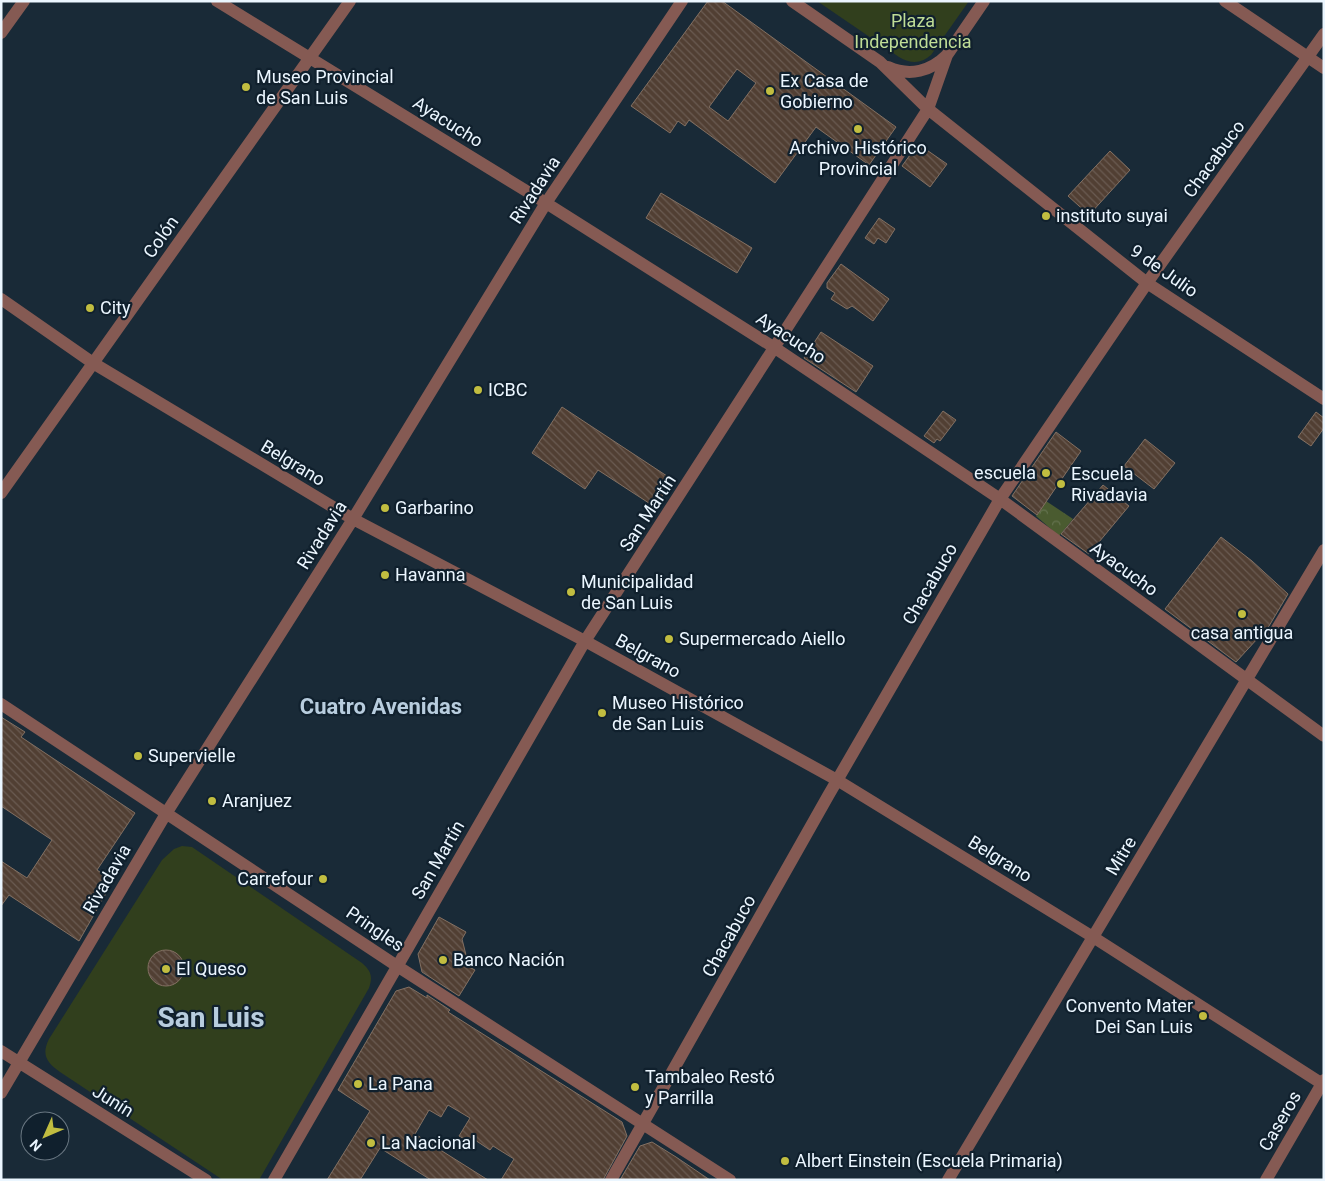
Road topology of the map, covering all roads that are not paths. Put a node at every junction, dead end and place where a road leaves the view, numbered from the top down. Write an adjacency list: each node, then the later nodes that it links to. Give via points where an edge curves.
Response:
1 (24, 1): 8 (street)
2 (217, 1): 11 (street, Ayacucho)
3 (350, 1): 11 (street, Colón)
4 (682, 1): 16 (street, Rivadavia)
5 (792, 1): 13 (street, 9 de Julio)
6 (984, 1): 10 (street, San Martín)
7 (1225, 1): 12 (street)
8 (1, 32)
9 (1324, 34): 12 (street, Chacabuco)
10 (947, 55): 13 (street, 9 de Julio, via 934,66 912,72 895,70); 15 (street, San Martín)
11 (310, 57): 16 (street, Ayacucho); 20 (street, Colón)
12 (1308, 57): 14 (street); 17 (street, Chacabuco)
13 (880, 62): 15 (street, 9 de Julio)
14 (1324, 68)
15 (928, 109): 17 (street, 9 de Julio); 19 (street, San Martín)
16 (546, 203): 19 (street, Ayacucho); 24 (street, Rivadavia)
17 (1147, 283): 21 (street, 9 de Julio); 23 (street, Chacabuco)
18 (1, 299): 20 (street, Belgrano)
19 (775, 348): 23 (street, Ayacucho); 26 (street, San Martín)
20 (93, 363): 22 (street, Colón); 24 (street, Belgrano)
21 (1324, 399)
22 (1, 493)
23 (1000, 499): 27 (street, Ayacucho); 30 (street, Chacabuco)
24 (353, 519): 26 (street, Belgrano); 31 (street, Rivadavia)
25 (1324, 550): 27 (street, Mitre)
26 (585, 642): 30 (street, Belgrano); 33 (street, San Martín)
27 (1246, 681): 29 (street, Ayacucho); 32 (street, Mitre)
28 (1, 704): 31 (street, Pringles)
29 (1324, 736)
30 (837, 780): 32 (street, Belgrano); 38 (street, Chacabuco)
31 (166, 812): 33 (street, Pringles); 35 (street, Rivadavia)
32 (1093, 937): 36 (street, Belgrano); 43 (street, Mitre)
33 (398, 966): 38 (street, Pringles); 39 (street, San Martín)
34 (1, 1051): 35 (street, Junín)
35 (20, 1063): 37 (street, Rivadavia); 40 (street, Junín)
36 (1323, 1083): 44 (street, Caseros)
37 (1, 1093)
38 (644, 1124): 41 (street, Chacabuco); 42 (street, Pringles)
39 (274, 1179)
40 (206, 1180)
41 (612, 1180)
42 (730, 1180)
43 (948, 1180)
44 (1266, 1180)

